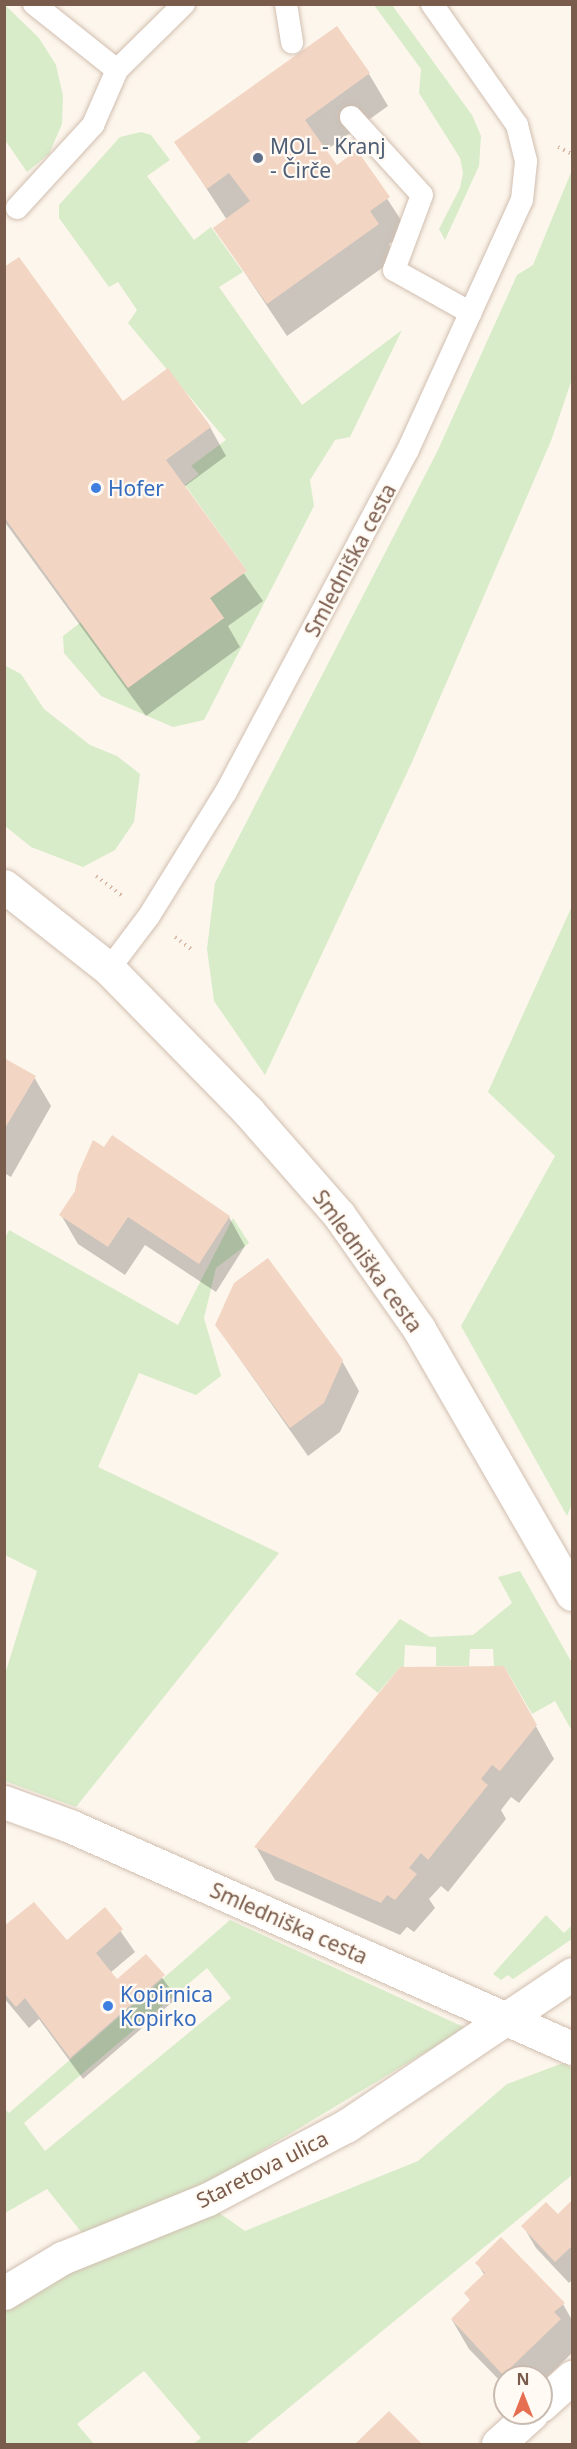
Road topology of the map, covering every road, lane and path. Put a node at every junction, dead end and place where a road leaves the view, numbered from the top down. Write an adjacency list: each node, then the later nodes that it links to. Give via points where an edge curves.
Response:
1 (34, 4): 6 (lane)
2 (184, 4): 6 (lane)
3 (286, 4): 5 (lane)
4 (432, 4): 9 (lane, Smledniška cesta, via 517,125 526,161 522,200)
5 (292, 43)
6 (117, 70): 8 (lane, via 93,125)
7 (351, 117): 9 (lane, via 422,195 394,270)
8 (17, 208)
9 (471, 313): 11 (lane, Smledniška cesta, via 407,452 226,792 149,916)
10 (4, 886): 11 (street, Smledniška cesta)
11 (109, 969): 12 (street, Smledniška cesta, via 248,1111 339,1215 419,1329)
12 (573, 1594)
13 (4, 1802): 15 (street, Smledniška cesta, via 70,1826)
14 (573, 1974): 15 (street, Staretova ulica)
15 (506, 2019): 16 (street, Smledniška cesta); 17 (street, Staretova ulica, via 346,2126 208,2199 62,2258)
16 (573, 2048)
17 (4, 2293)
18 (573, 2376): 19 (street)
19 (553, 2394)
20 (519, 2425): 21 (street)
21 (498, 2445)

